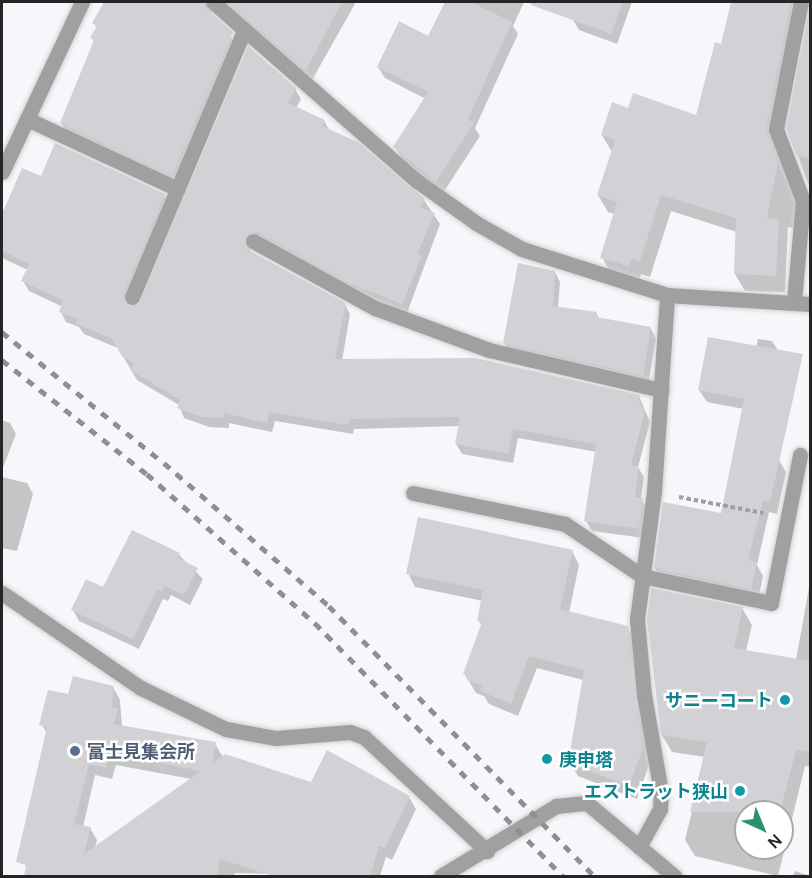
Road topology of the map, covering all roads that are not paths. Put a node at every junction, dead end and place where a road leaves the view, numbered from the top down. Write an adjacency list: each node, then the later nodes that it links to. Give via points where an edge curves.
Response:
1 (82, 2): 5 (street)
2 (213, 2): 4 (street)
3 (801, 2): 11 (street, via 776,129 803,201)
4 (244, 30): 7 (street); 9 (street, via 358,133 476,224 522,249)
5 (27, 119): 6 (street); 7 (street)
6 (2, 172)
7 (178, 189): 10 (street)
8 (253, 240): 13 (street, via 375,308 489,350)
9 (667, 295): 11 (street); 13 (street)
10 (132, 297)
11 (794, 301): 12 (street)
12 (810, 303)
13 (661, 390): 16 (street, via 654,492)
14 (800, 455): 16 (street, via 771,603)
15 (412, 493): 16 (street, via 565,524)
16 (642, 576): 18 (street, via 637,619 661,792 660,809)
17 (2, 593): 19 (street, via 141,688 226,729 276,738 350,732 364,737)
18 (639, 847): 19 (street, via 587,803 556,806); 21 (street)
19 (487, 851): 20 (street)
20 (441, 876)
21 (674, 876)

